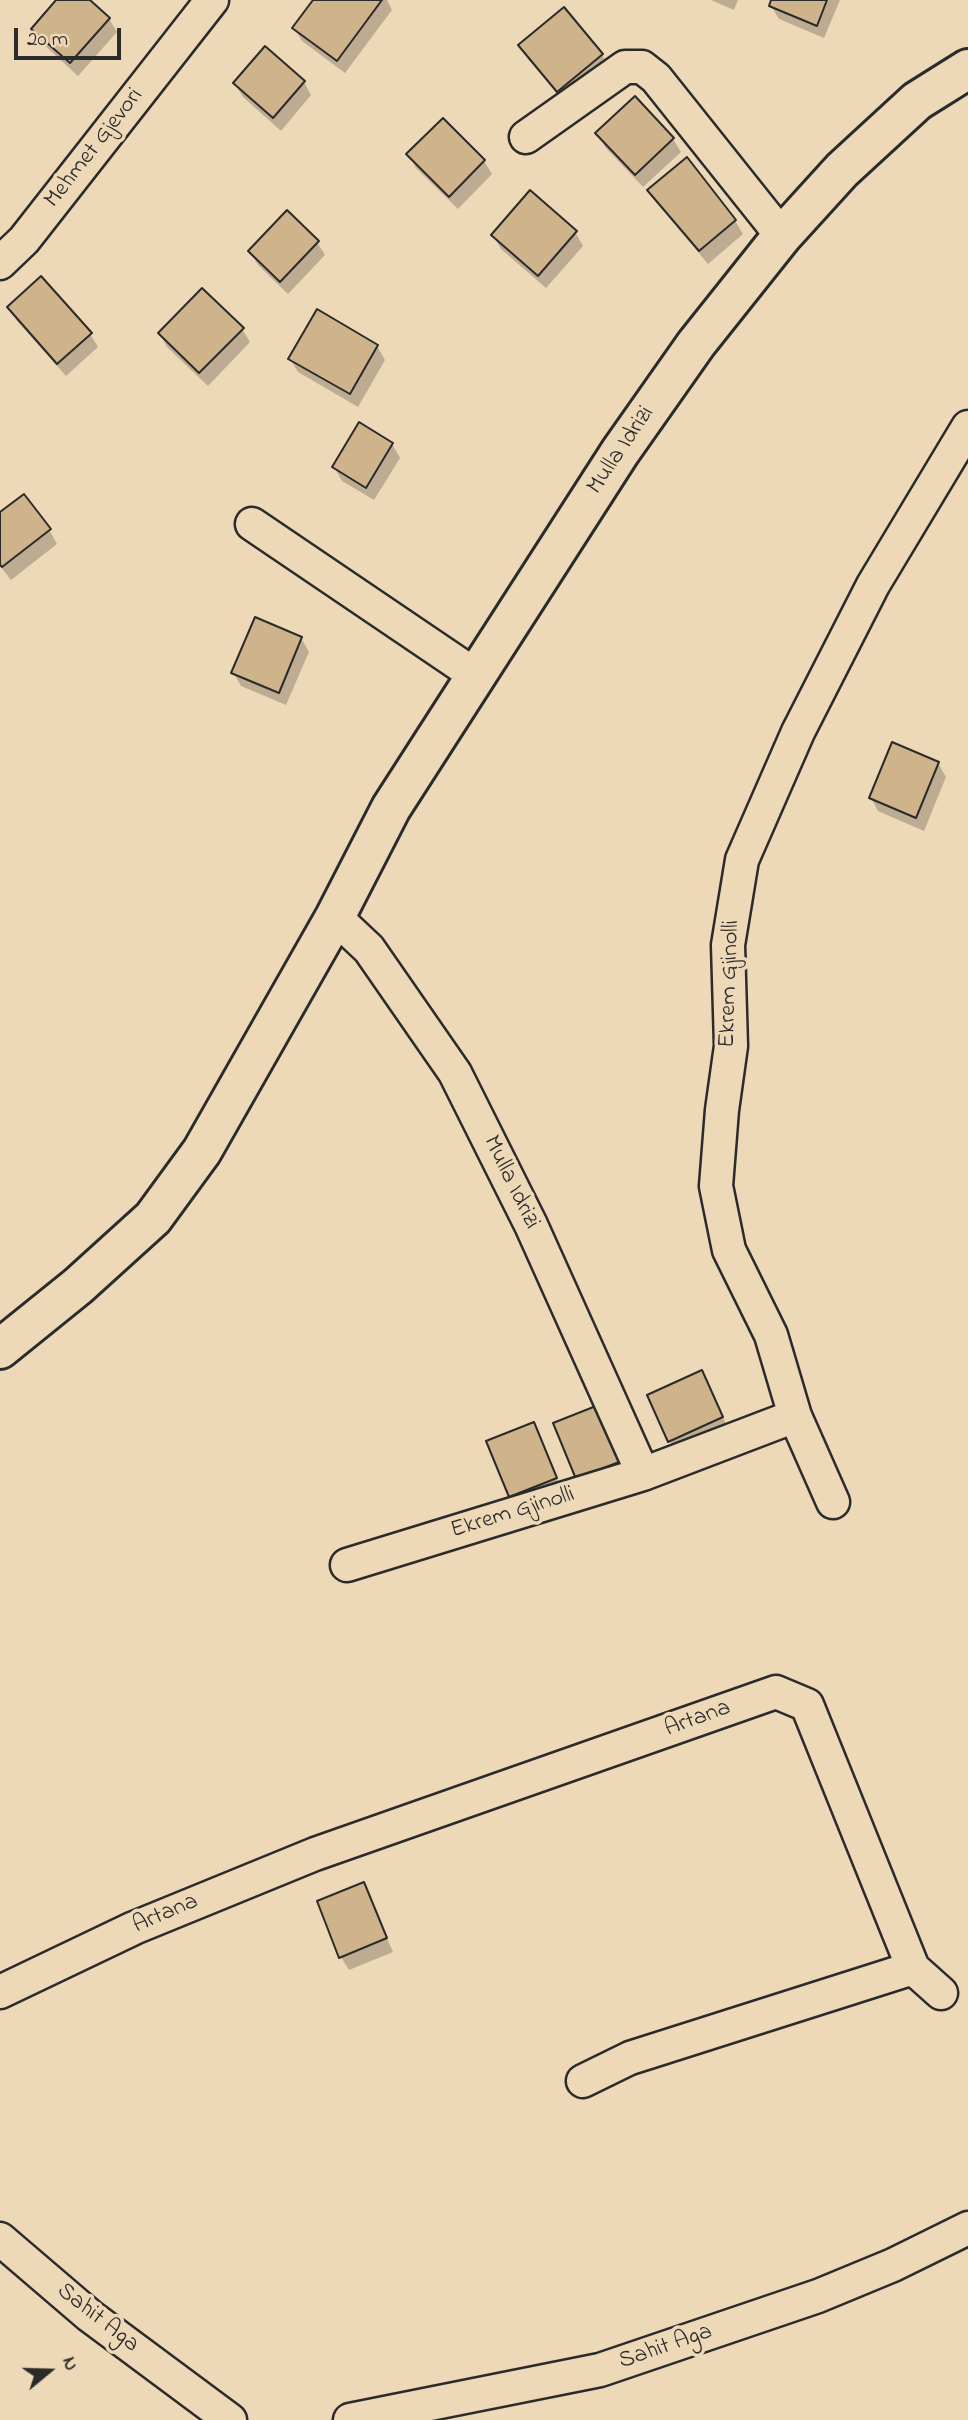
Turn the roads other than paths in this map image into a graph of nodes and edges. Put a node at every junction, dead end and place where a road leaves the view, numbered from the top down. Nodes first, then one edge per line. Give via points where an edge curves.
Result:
1 (212, 0) edge
2 (968, 69) edge
3 (526, 137) dead end
4 (782, 236) junction
5 (0, 263) edge
6 (968, 427) edge
7 (252, 524) dead end
8 (475, 675) junction
9 (335, 917) junction
10 (0, 1349) edge
11 (795, 1416) junction
12 (643, 1474) junction
13 (833, 1502) dead end
14 (347, 1565) dead end
15 (913, 1968) junction
16 (0, 1992) edge
17 (941, 1993) dead end
18 (583, 2081) dead end
19 (968, 2228) edge
20 (0, 2239) edge
21 (230, 2420) edge
22 (350, 2420) edge

1 - 5 street, Mehmet Gjevori via 24,240
2 - 4 street, Mulla Idrizi via 917,101 842,170
3 - 4 street via 625,67 642,66
4 - 8 street, Mulla Idrizi via 635,430
6 - 11 street, Ekrem Gjinolli via 873,585 798,732 742,860 728,946 730,1046 716,1186 729,1251 771,1335
7 - 8 street
8 - 9 street, Mulla Idrizi via 391,808
9 - 10 street, Mulla Idrizi via 202,1151 153,1218
9 - 12 street, Mulla Idrizi via 369,948 455,1073 531,1225
11 - 12 street, Ekrem Gjinolli
11 - 13 street, Ekrem Gjinolli
12 - 14 street, Ekrem Gjinolli
15 - 16 street, Artana via 807,1704 776,1692 315,1854 134,1928
15 - 17 street
15 - 18 street via 630,2058
19 - 22 street, Sahit Aga via 818,2296 600,2370
20 - 21 street, Sahit Aga via 90,2316

